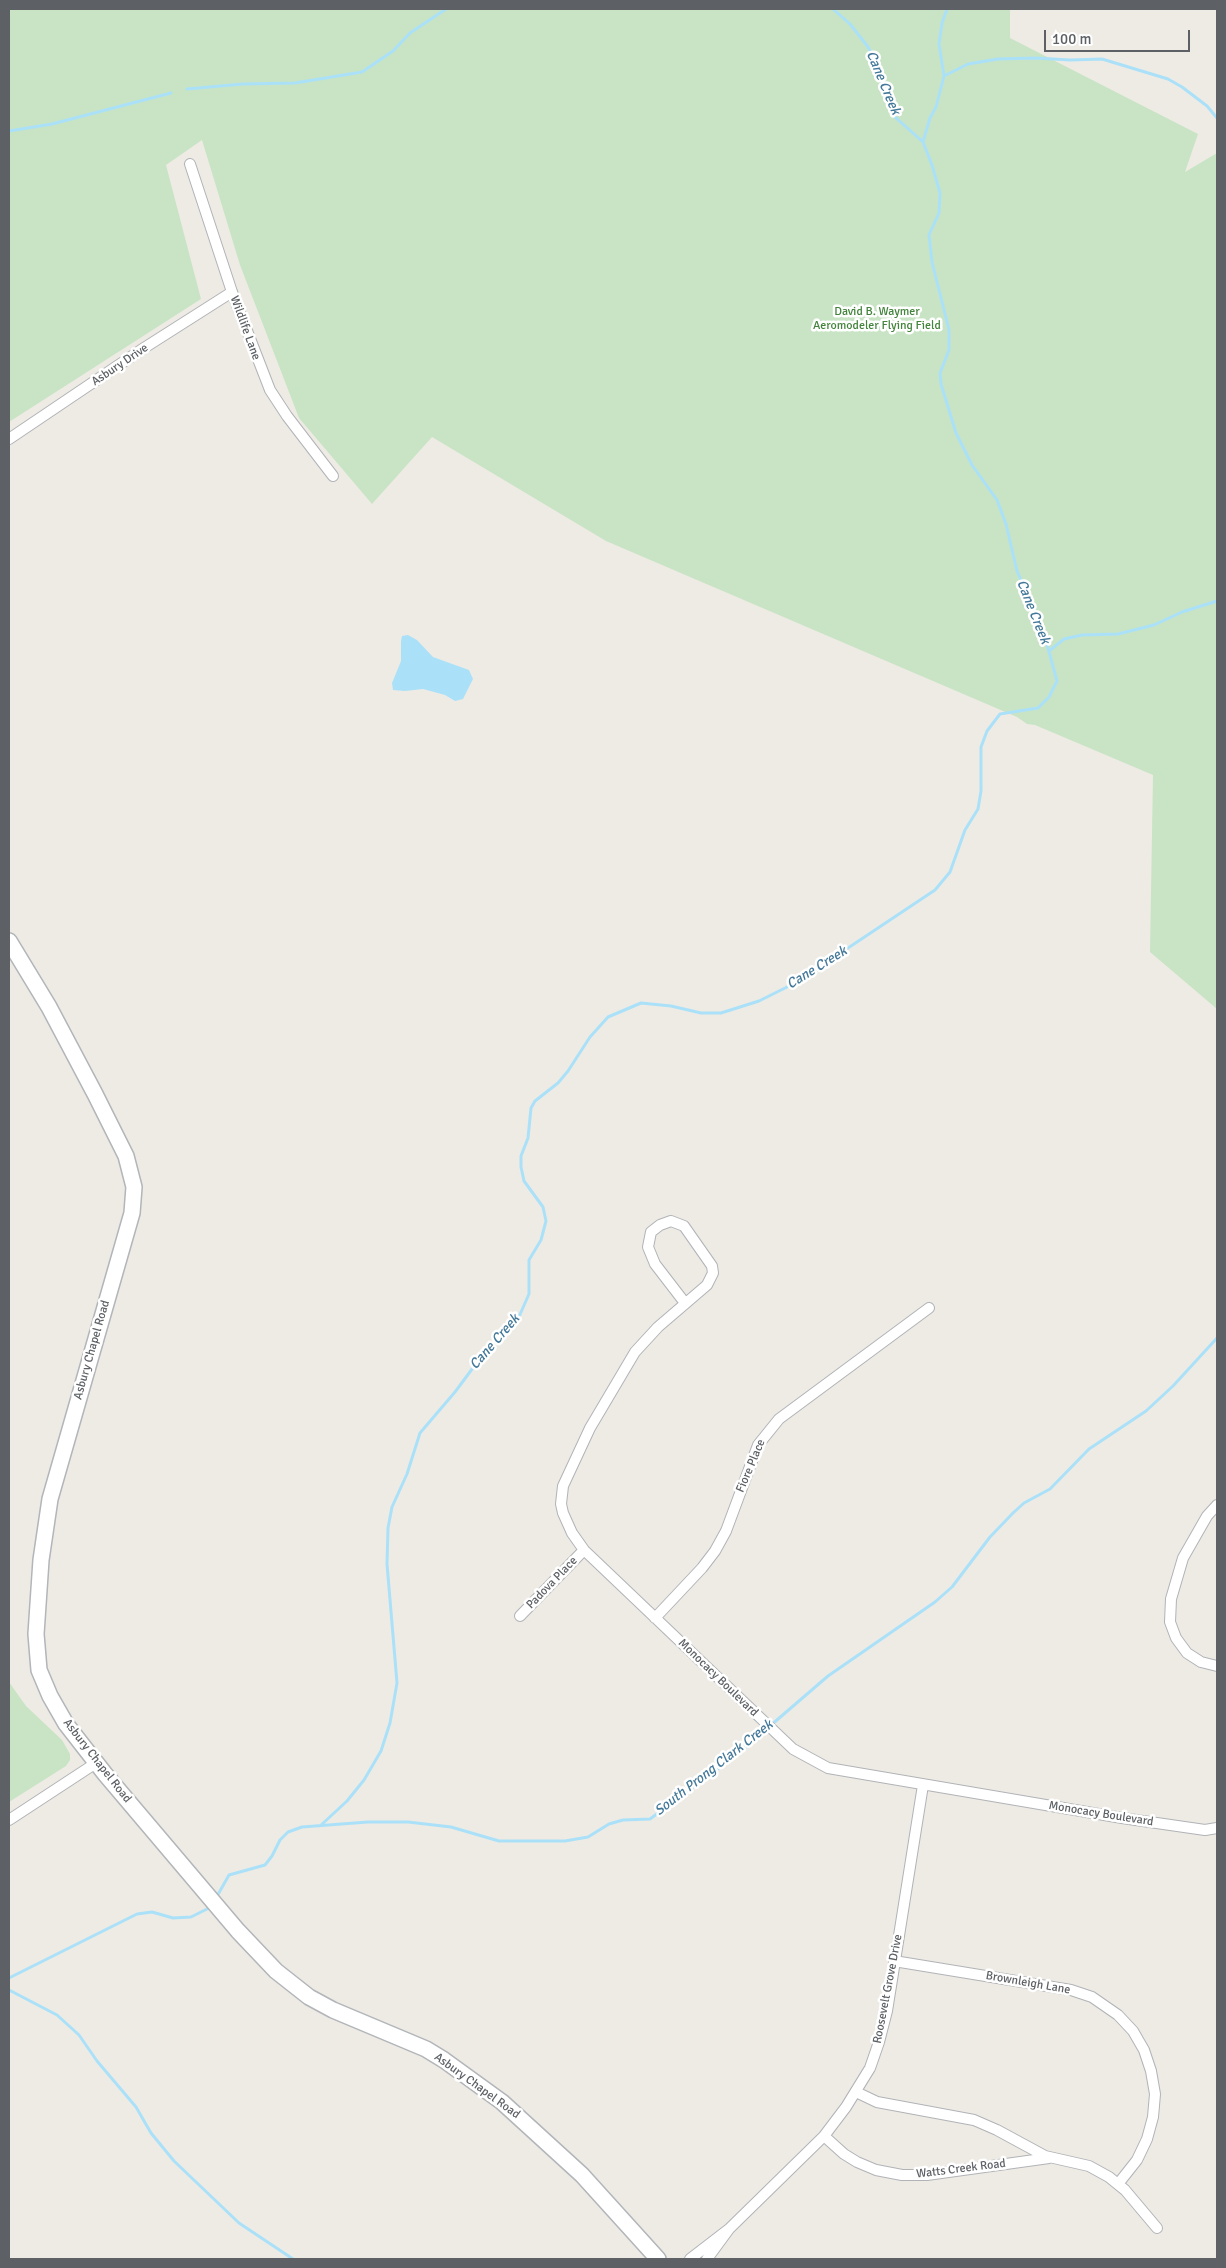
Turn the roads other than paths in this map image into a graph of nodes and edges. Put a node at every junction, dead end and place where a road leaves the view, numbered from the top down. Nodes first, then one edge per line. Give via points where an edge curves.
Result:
1 (190, 164) dead end
2 (232, 292) junction
3 (9, 439) edge
4 (333, 476) dead end
5 (11, 950) edge
6 (685, 1303) junction
7 (929, 1308) dead end
8 (1217, 1505) edge
9 (584, 1550) junction
10 (520, 1616) dead end
11 (655, 1618) junction
12 (1217, 1666) edge
13 (96, 1763) junction
14 (923, 1785) junction
15 (9, 1820) edge
16 (1217, 1828) edge
17 (894, 1961) junction
18 (856, 2092) junction
19 (824, 2136) junction
20 (1050, 2158) junction
21 (1118, 2184) junction
22 (1157, 2228) dead end
23 (730, 2230) junction
24 (658, 2259) edge
25 (690, 2259) edge
26 (707, 2259) edge

1 - 2 street, Wildlife Lane
2 - 3 street, Asbury Drive
2 - 4 street, Wildlife Lane via 270,390
5 - 13 main road, Asbury Chapel Road via 49,1007 95,1094 126,1156 134,1188 132,1213 50,1499 37,1612 36,1651 44,1683 66,1724
6 - 6 street, Monocacy Boulevard via 707,1285 712,1266 684,1226 671,1221 651,1232 648,1248
6 - 9 street, Monocacy Boulevard via 646,1337 635,1352 590,1428 562,1486 563,1513
7 - 11 street, Fiore Place via 799,1402 774,1424 758,1445 726,1531 715,1550
8 - 12 street via 1183,1558 1171,1599 1170,1622 1176,1638 1188,1653 1201,1662
9 - 10 street, Padova Place
9 - 11 street, Monocacy Boulevard
11 - 14 street, Monocacy Boulevard via 804,1756 828,1768
13 - 15 street
13 - 24 main road, Asbury Chapel Road via 229,1921 276,1971 309,1997 444,2060 502,2102 582,2176
14 - 16 street, Monocacy Boulevard via 1187,1828
14 - 17 street, Roosevelt Grove Drive
17 - 18 street, Roosevelt Grove Drive via 879,2042 870,2068
17 - 21 street, Brownleigh Lane via 1071,1990 1092,1997 1118,2015 1144,2050 1151,2071 1154,2100 1147,2139
18 - 19 street, Roosevelt Grove Drive
18 - 20 street, Watts Creek Road via 877,2102 974,2120
19 - 20 street, Watts Creek Road via 857,2162 902,2175 927,2175
19 - 23 street, Roosevelt Grove Drive
20 - 21 street, Watts Creek Road via 1089,2166
21 - 22 street, Watts Creek Road
23 - 25 street, Roosevelt Grove Drive
23 - 26 street, Roosevelt Grove Drive

